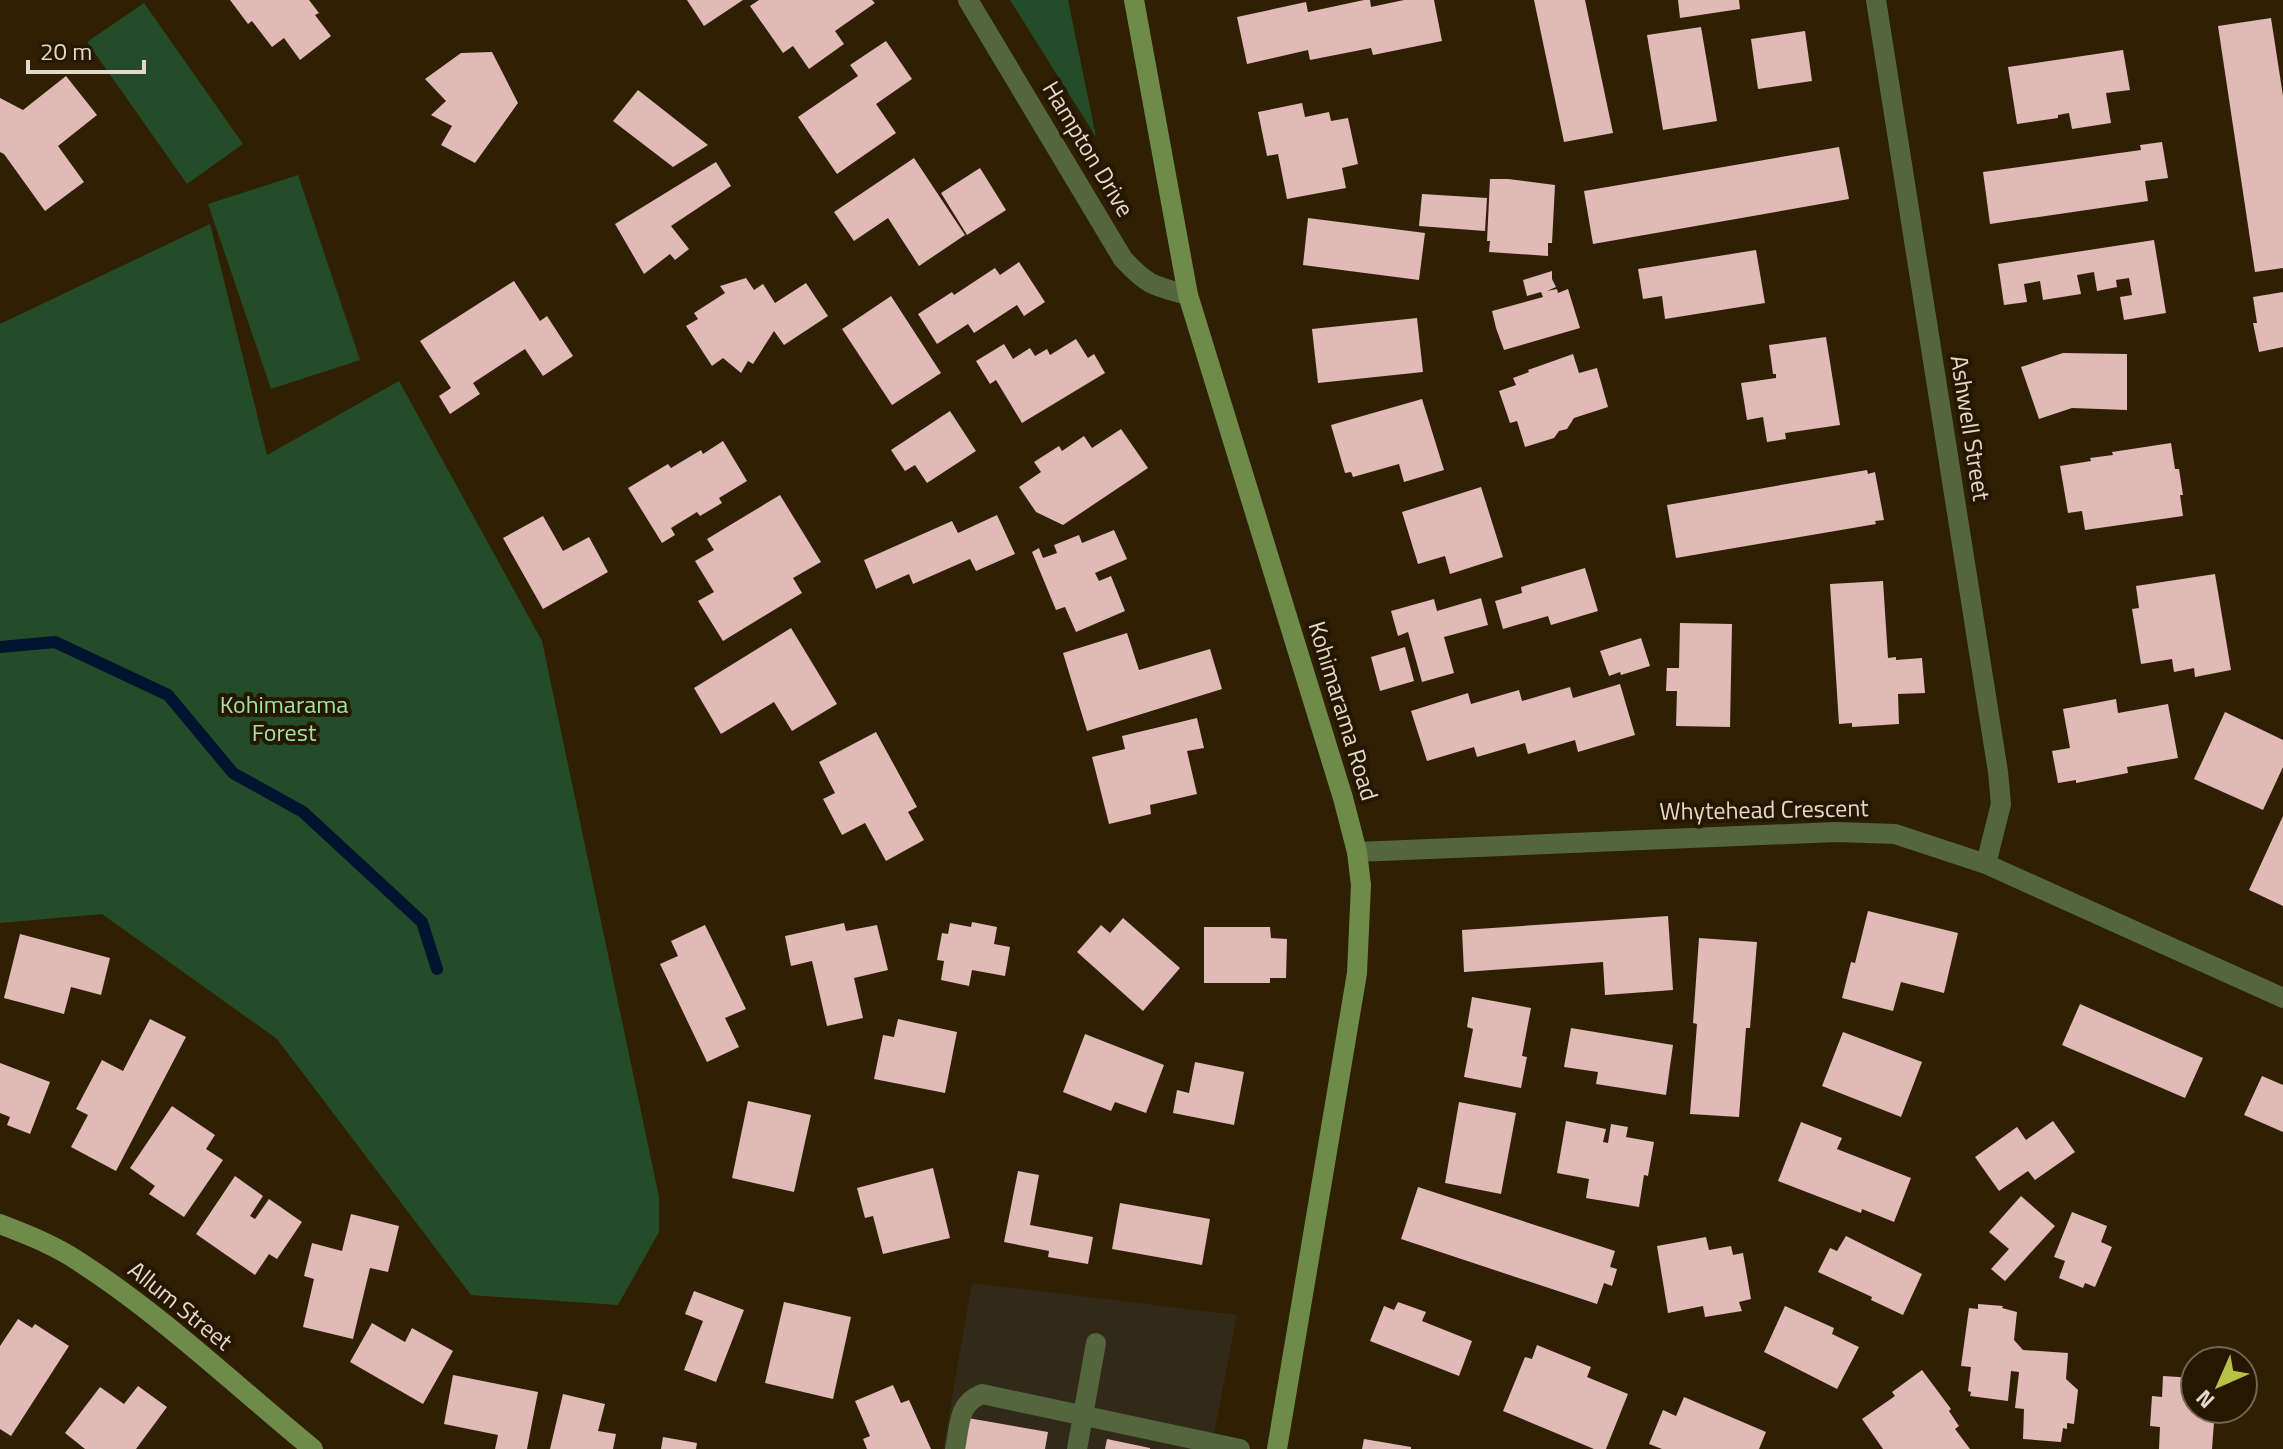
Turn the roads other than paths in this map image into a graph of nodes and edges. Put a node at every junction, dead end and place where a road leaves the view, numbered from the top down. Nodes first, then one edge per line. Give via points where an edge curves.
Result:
1 (968, 0) edge
2 (1134, 0) edge
3 (1876, 0) edge
4 (1188, 295) junction
5 (1357, 852) junction
6 (1986, 864) junction
7 (2283, 998) edge
8 (0, 1224) edge
9 (1096, 1343) dead end
10 (1082, 1414) junction
11 (313, 1449) edge
12 (955, 1449) edge
13 (1077, 1449) edge
14 (1240, 1449) edge
15 (1277, 1449) edge

1 - 4 street, Hampton Drive via 1123,259 1154,286
2 - 4 main road, Kohimarama Road
3 - 6 street, Ashwell Street via 1998,772 2001,804
4 - 5 main road, Kohimarama Road
5 - 6 street, Whytehead Crescent via 1836,832 1895,834
5 - 15 main road, Kohimarama Road via 1357,973
6 - 7 street, Whytehead Crescent
8 - 11 main road, Allum Street via 76,1259
9 - 10 street
10 - 12 street via 982,1394 965,1405
10 - 13 street
10 - 14 street

